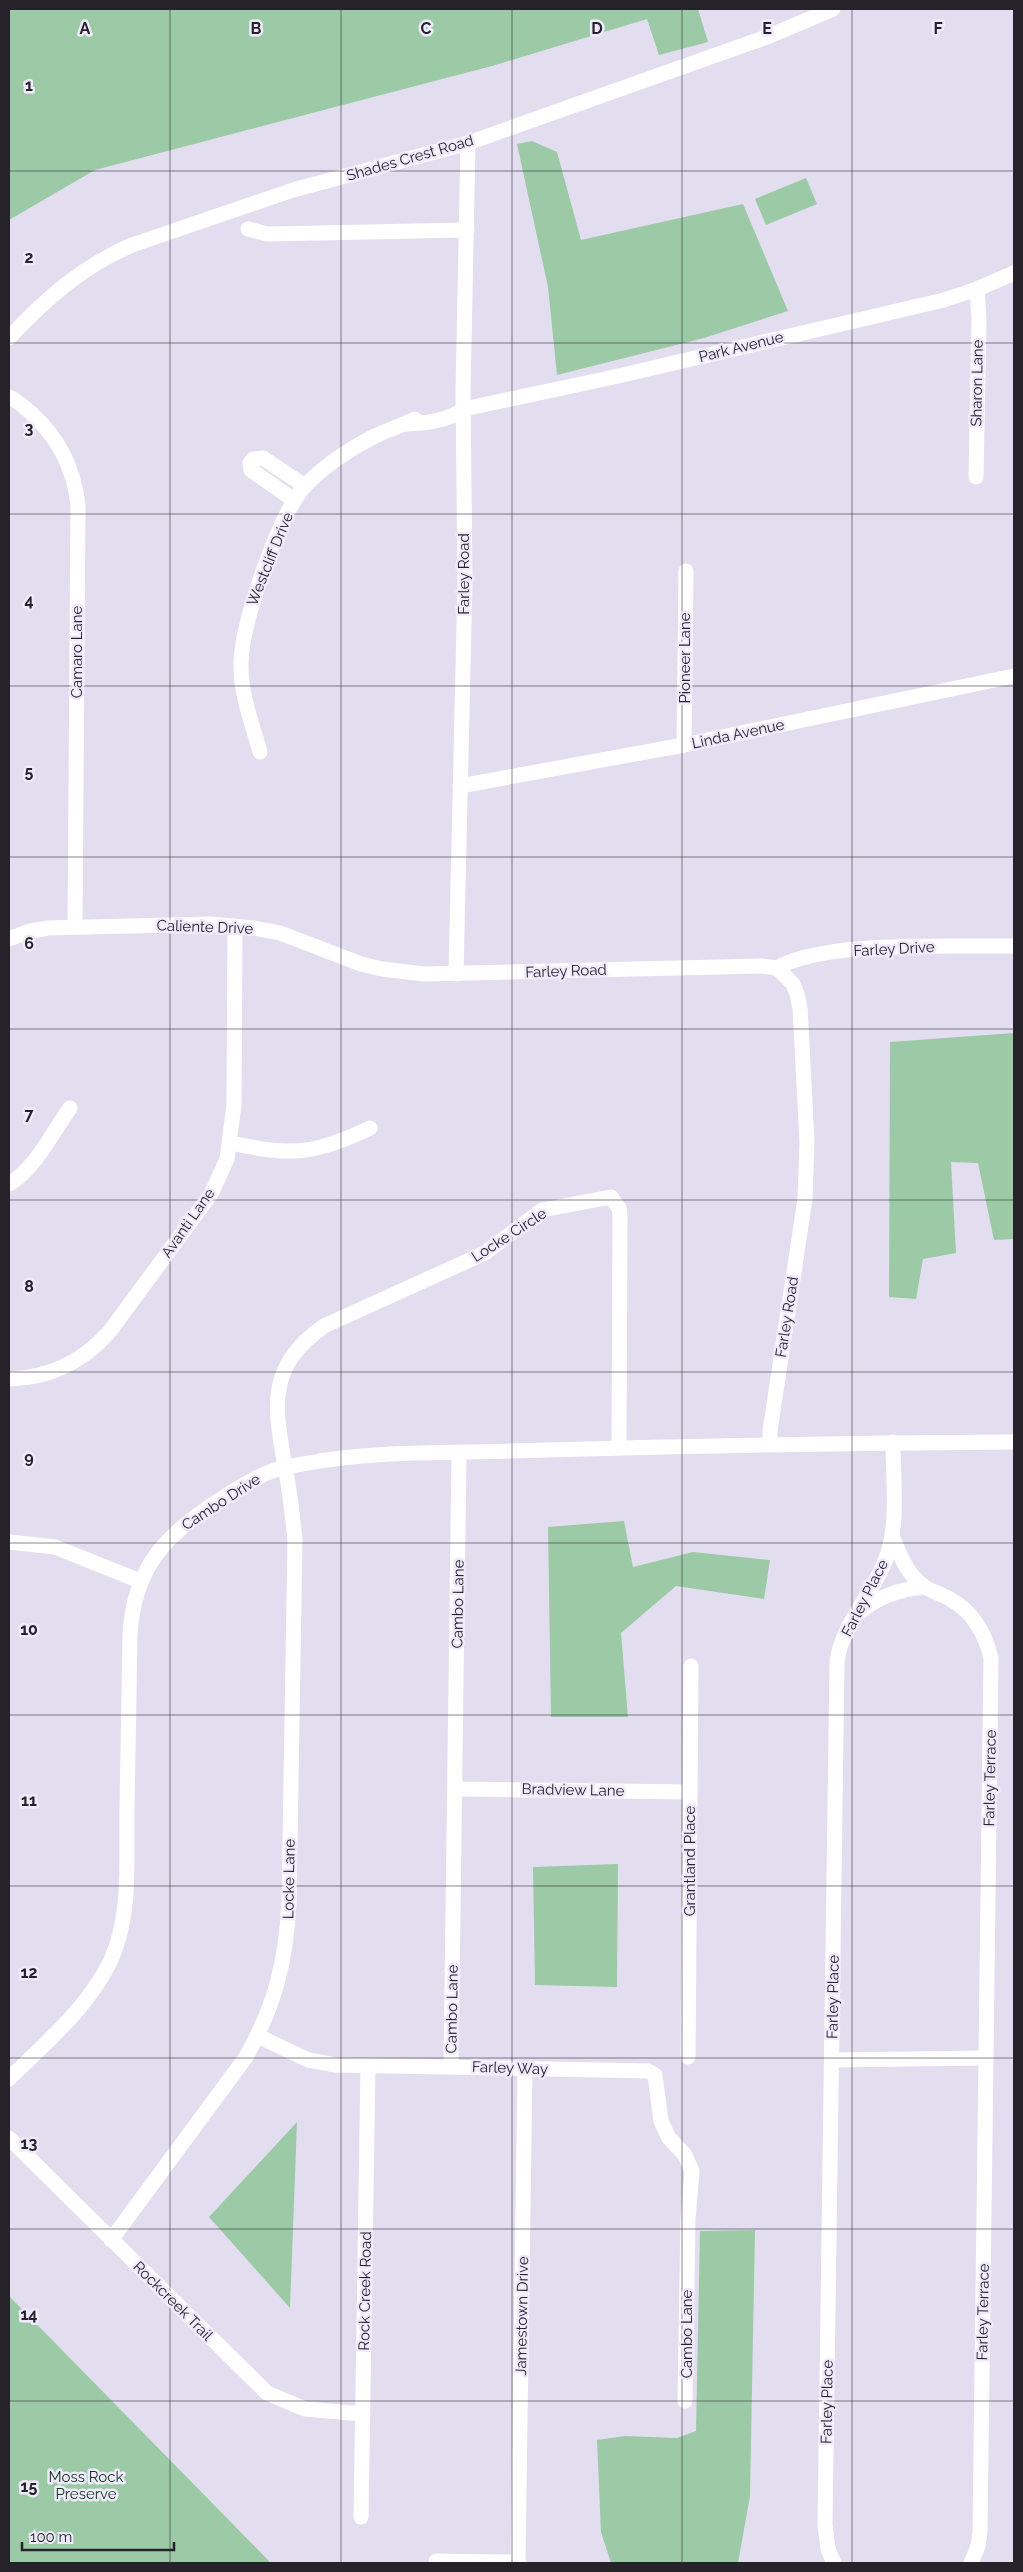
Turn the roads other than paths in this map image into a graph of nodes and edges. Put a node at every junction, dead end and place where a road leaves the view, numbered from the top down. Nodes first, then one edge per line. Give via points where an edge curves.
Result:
1 (833, 9) edge
2 (468, 142) junction
3 (248, 229) dead end
4 (467, 230) junction
5 (1014, 273) edge
6 (977, 289) junction
7 (9, 338) edge
8 (11, 395) edge
9 (464, 409) junction
10 (976, 477) dead end
11 (305, 486) junction
12 (294, 500) junction
13 (686, 570) dead end
14 (1014, 676) edge
15 (684, 745) junction
16 (260, 752) dead end
17 (460, 786) junction
18 (75, 926) junction
19 (236, 926) junction
20 (9, 939) edge
21 (1014, 946) edge
22 (777, 968) junction
23 (456, 974) junction
24 (70, 1108) dead end
25 (370, 1128) dead end
26 (231, 1143) junction
27 (9, 1184) edge
28 (9, 1379) edge
29 (893, 1442) junction
30 (1014, 1442) edge
31 (770, 1443) junction
32 (619, 1448) junction
33 (459, 1453) junction
34 (285, 1467) junction
35 (893, 1538) junction
36 (9, 1542) edge
37 (140, 1581) junction
38 (925, 1587) junction
39 (856, 1615) junction
40 (691, 1666) dead end
41 (456, 1789) junction
42 (690, 1792) junction
43 (258, 2036) junction
44 (688, 2056) dead end
45 (986, 2058) junction
46 (832, 2060) junction
47 (368, 2066) junction
48 (451, 2066) junction
49 (525, 2069) junction
50 (648, 2071) joint
51 (9, 2078) edge
52 (9, 2138) edge
53 (111, 2240) junction
54 (685, 2401) dead end
55 (363, 2414) junction
56 (361, 2517) dead end
57 (436, 2561) dead end
58 (518, 2562) edge
59 (834, 2563) edge
60 (971, 2563) edge

1 - 2 street, Shades Crest Road via 767,37
2 - 4 street, Farley Road
2 - 7 street, Shades Crest Road via 293,190 126,248 77,275 44,302
3 - 4 street via 267,234
4 - 9 street, Farley Road
5 - 6 street, Park Avenue
6 - 9 street, Park Avenue via 926,304 614,377
6 - 10 street, Sharon Lane
8 - 18 street, Camaro Lane via 42,424 64,455 76,486
9 - 11 street, Westcliff Drive via 448,417 406,424 380,434
9 - 17 street, Farley Road via 465,582
11 - 12 street, Westcliff Drive
11 - 12 street via 263,458 253,459 251,470 257,476
12 - 16 street, Westcliff Drive via 250,610 242,647 242,682
13 - 15 street, Pioneer Lane
14 - 15 street, Linda Avenue
15 - 17 street, Linda Avenue
17 - 23 street, Farley Road
18 - 19 street, Caliente Drive
18 - 20 street, Caliente Drive via 30,931
19 - 23 street, Caliente Drive via 280,933 382,969
19 - 26 street, Avanti Lane
21 - 22 street, Farley Drive via 861,950 798,958
22 - 23 street, Farley Road
22 - 31 street, Farley Road via 793,984 800,1008 807,1141 805,1199
24 - 27 street via 32,1163
25 - 26 street via 333,1145 304,1152 279,1152
26 - 28 street, Avanti Lane via 211,1194 102,1339 79,1360 56,1371
29 - 30 street
29 - 31 street
29 - 35 street, Farley Place
31 - 32 street
32 - 33 street
32 - 34 street, Locke Circle via 620,1216 616,1202 611,1197 604,1197 542,1210 484,1253 339,1318 311,1335 289,1363 277,1394 278,1428
33 - 34 street, Cambo Drive via 352,1456
33 - 41 street, Cambo Lane
34 - 37 street, Cambo Drive via 252,1480 180,1528 163,1544
34 - 43 street, Locke Lane via 295,1539 288,1922 277,1990
35 - 38 street, Farley Terrace via 905,1565
35 - 39 street, Farley Place via 883,1567
36 - 37 street via 56,1547
37 - 51 street, Cambo Drive via 134,1599 130,1634 126,1863 124,1913 119,1934 104,1972 80,2008
38 - 39 street via 876,1599
38 - 45 street, Farley Terrace via 950,1599 972,1617 982,1628 991,1658
39 - 46 street, Farley Place via 838,1651 837,1662
40 - 42 street, Grantland Place
41 - 42 street, Bradview Lane
41 - 48 street, Cambo Lane
42 - 44 street, Grantland Place
43 - 47 street, Farley Way via 308,2060
43 - 53 street, Locke Lane
45 - 46 street
45 - 60 street, Farley Terrace via 980,2532
46 - 59 street, Farley Place via 825,2525 828,2549
47 - 48 street, Farley Way
47 - 55 street, Rock Creek Road
48 - 49 street, Farley Way
49 - 50 street, Farley Way
49 - 58 street, Jamestown Drive
50 - 54 street, Cambo Lane via 655,2075 661,2121 692,2171 688,2219
52 - 53 street, Rockcreek Trail
53 - 55 street, Rockcreek Trail via 267,2393 311,2410
55 - 56 street, Rock Creek Road
57 - 58 street

